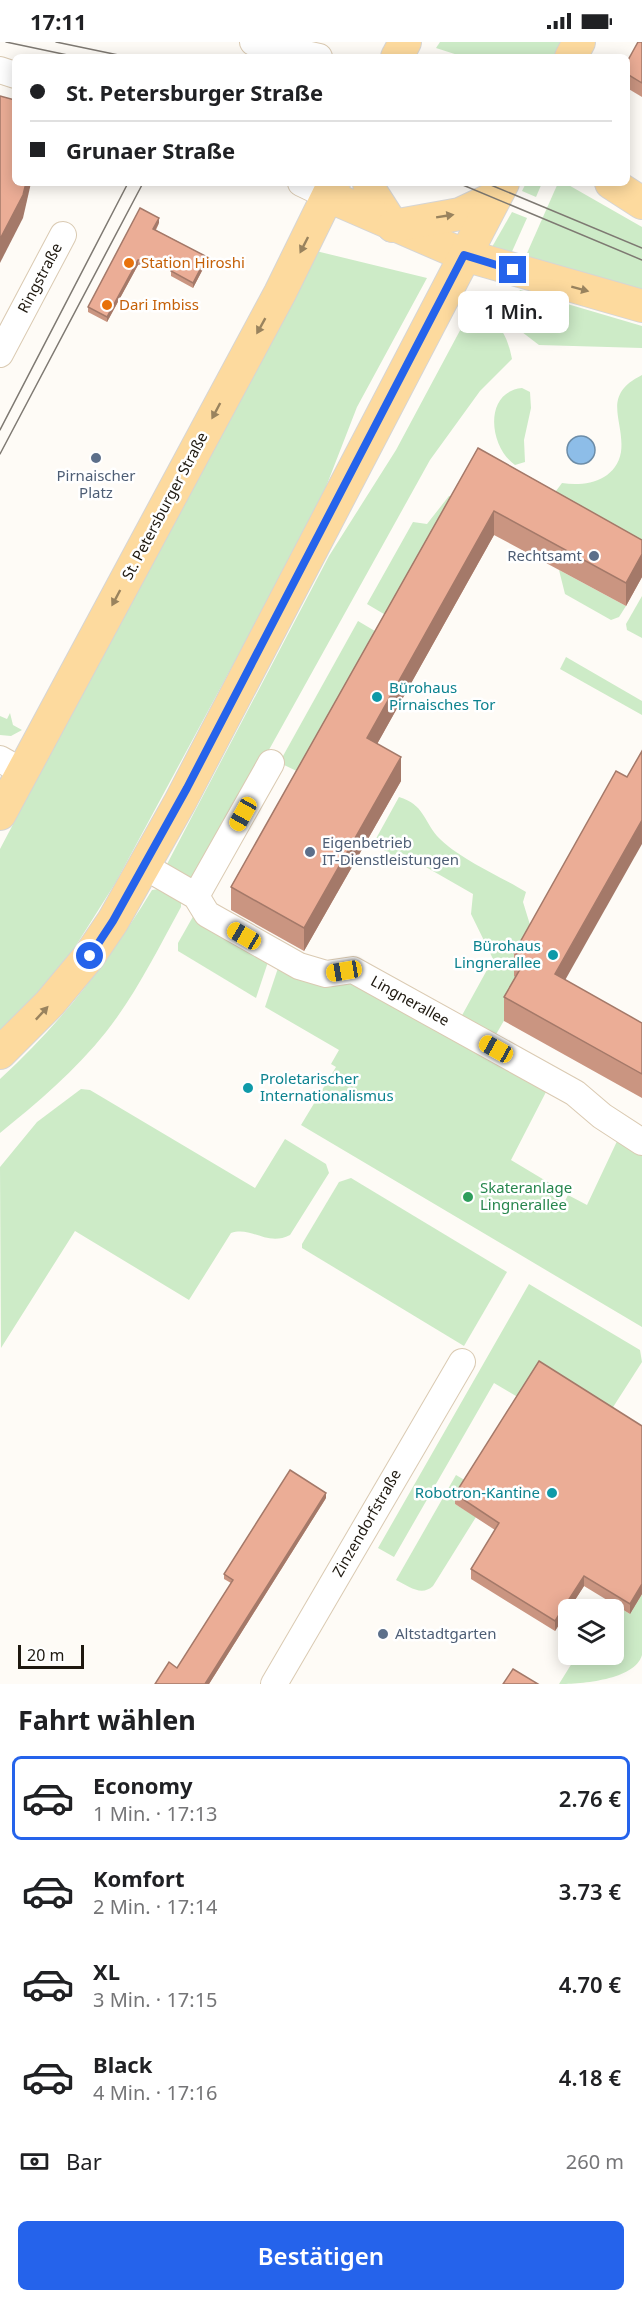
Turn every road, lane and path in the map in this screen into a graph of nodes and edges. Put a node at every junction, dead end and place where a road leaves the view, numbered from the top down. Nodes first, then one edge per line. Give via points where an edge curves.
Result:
1 (253, 42) edge
2 (306, 54) edge
3 (369, 186) edge
4 (616, 186) edge
5 (321, 187) edge
6 (496, 188) edge
7 (642, 203) edge
8 (393, 226) junction
9 (63, 235) dead end
10 (464, 255) junction
11 (642, 306) edge
12 (0, 354) edge
13 (271, 763) dead end
14 (11, 765) edge
15 (0, 814) edge
16 (144, 866) junction
17 (196, 896) junction
18 (0, 1053) edge
19 (642, 1142) edge
20 (462, 1362) dead end
21 (274, 1684) edge

1 - 2 street
3 - 8 main road
4 - 7 main road
5 - 8 main road
5 -> 14 main road, St. Petersburger Straße via 280,293
8 -> 6 main road via 460,214
6 - 10 main road
8 - 10 main road
9 - 12 street, Ringstraße
10 -> 11 main road
10 - 16 main road
13 - 17 street
14 - 15 main road, St. Petersburger Straße
16 - 17 street, Lingnerallee
18 -> 16 main road via 22,1034 90,956
17 - 19 street, Lingnerallee via 207,914 276,954 326,974 353,969 575,1093
20 - 21 street, Zinzendorfstraße

